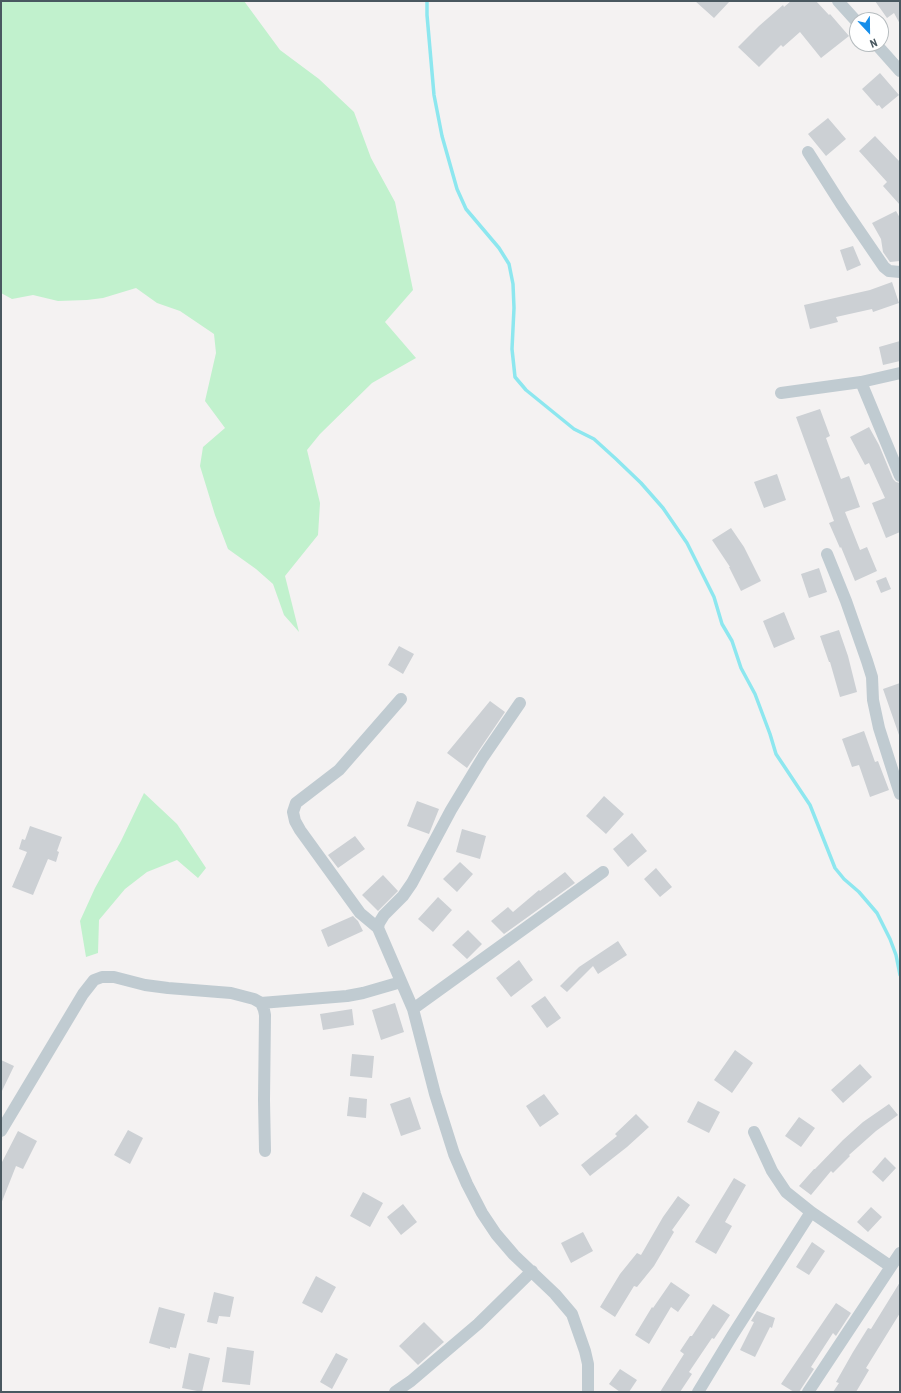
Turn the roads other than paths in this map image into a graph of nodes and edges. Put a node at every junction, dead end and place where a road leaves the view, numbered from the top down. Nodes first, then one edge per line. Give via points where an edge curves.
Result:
1 (838, 1) edge
2 (849, 13) edge
3 (883, 52) edge
4 (900, 72) edge
5 (808, 152) dead end
6 (900, 272) edge
7 (900, 373) edge
8 (861, 382) junction
9 (781, 393) dead end
10 (900, 476) edge
11 (827, 554) dead end
12 (402, 699) dead end
13 (520, 703) dead end
14 (900, 794) edge
15 (603, 872) dead end
16 (378, 928) junction
17 (401, 982) junction
18 (261, 1003) junction
19 (413, 1009) junction
20 (1, 1131) edge
21 (754, 1132) dead end
22 (265, 1152) dead end
23 (811, 1212) junction
24 (900, 1254) edge
25 (890, 1266) junction
26 (532, 1271) junction
27 (395, 1392) edge
28 (588, 1392) edge
29 (698, 1392) edge
30 (808, 1392) edge

1 - 2 street
3 - 4 street
5 - 6 street via 884,267 889,271
7 - 8 street
8 - 9 street
8 - 10 street
11 - 14 street via 849,607 872,677 873,700 879,728
12 - 16 street via 338,770 296,803 293,812 300,830 360,913
13 - 16 street via 451,810 412,883 384,915
15 - 19 street
16 - 17 street
17 - 18 street via 347,996
17 - 19 street
18 - 20 street via 231,993 146,985 114,977 94,980 83,994
18 - 22 street via 265,1015
19 - 26 street via 435,1094 454,1154 467,1184 496,1234
21 - 23 street via 780,1185
23 - 25 street
23 - 29 street
24 - 25 street
25 - 30 street
26 - 27 street via 478,1324
26 - 28 street via 572,1314 588,1364

